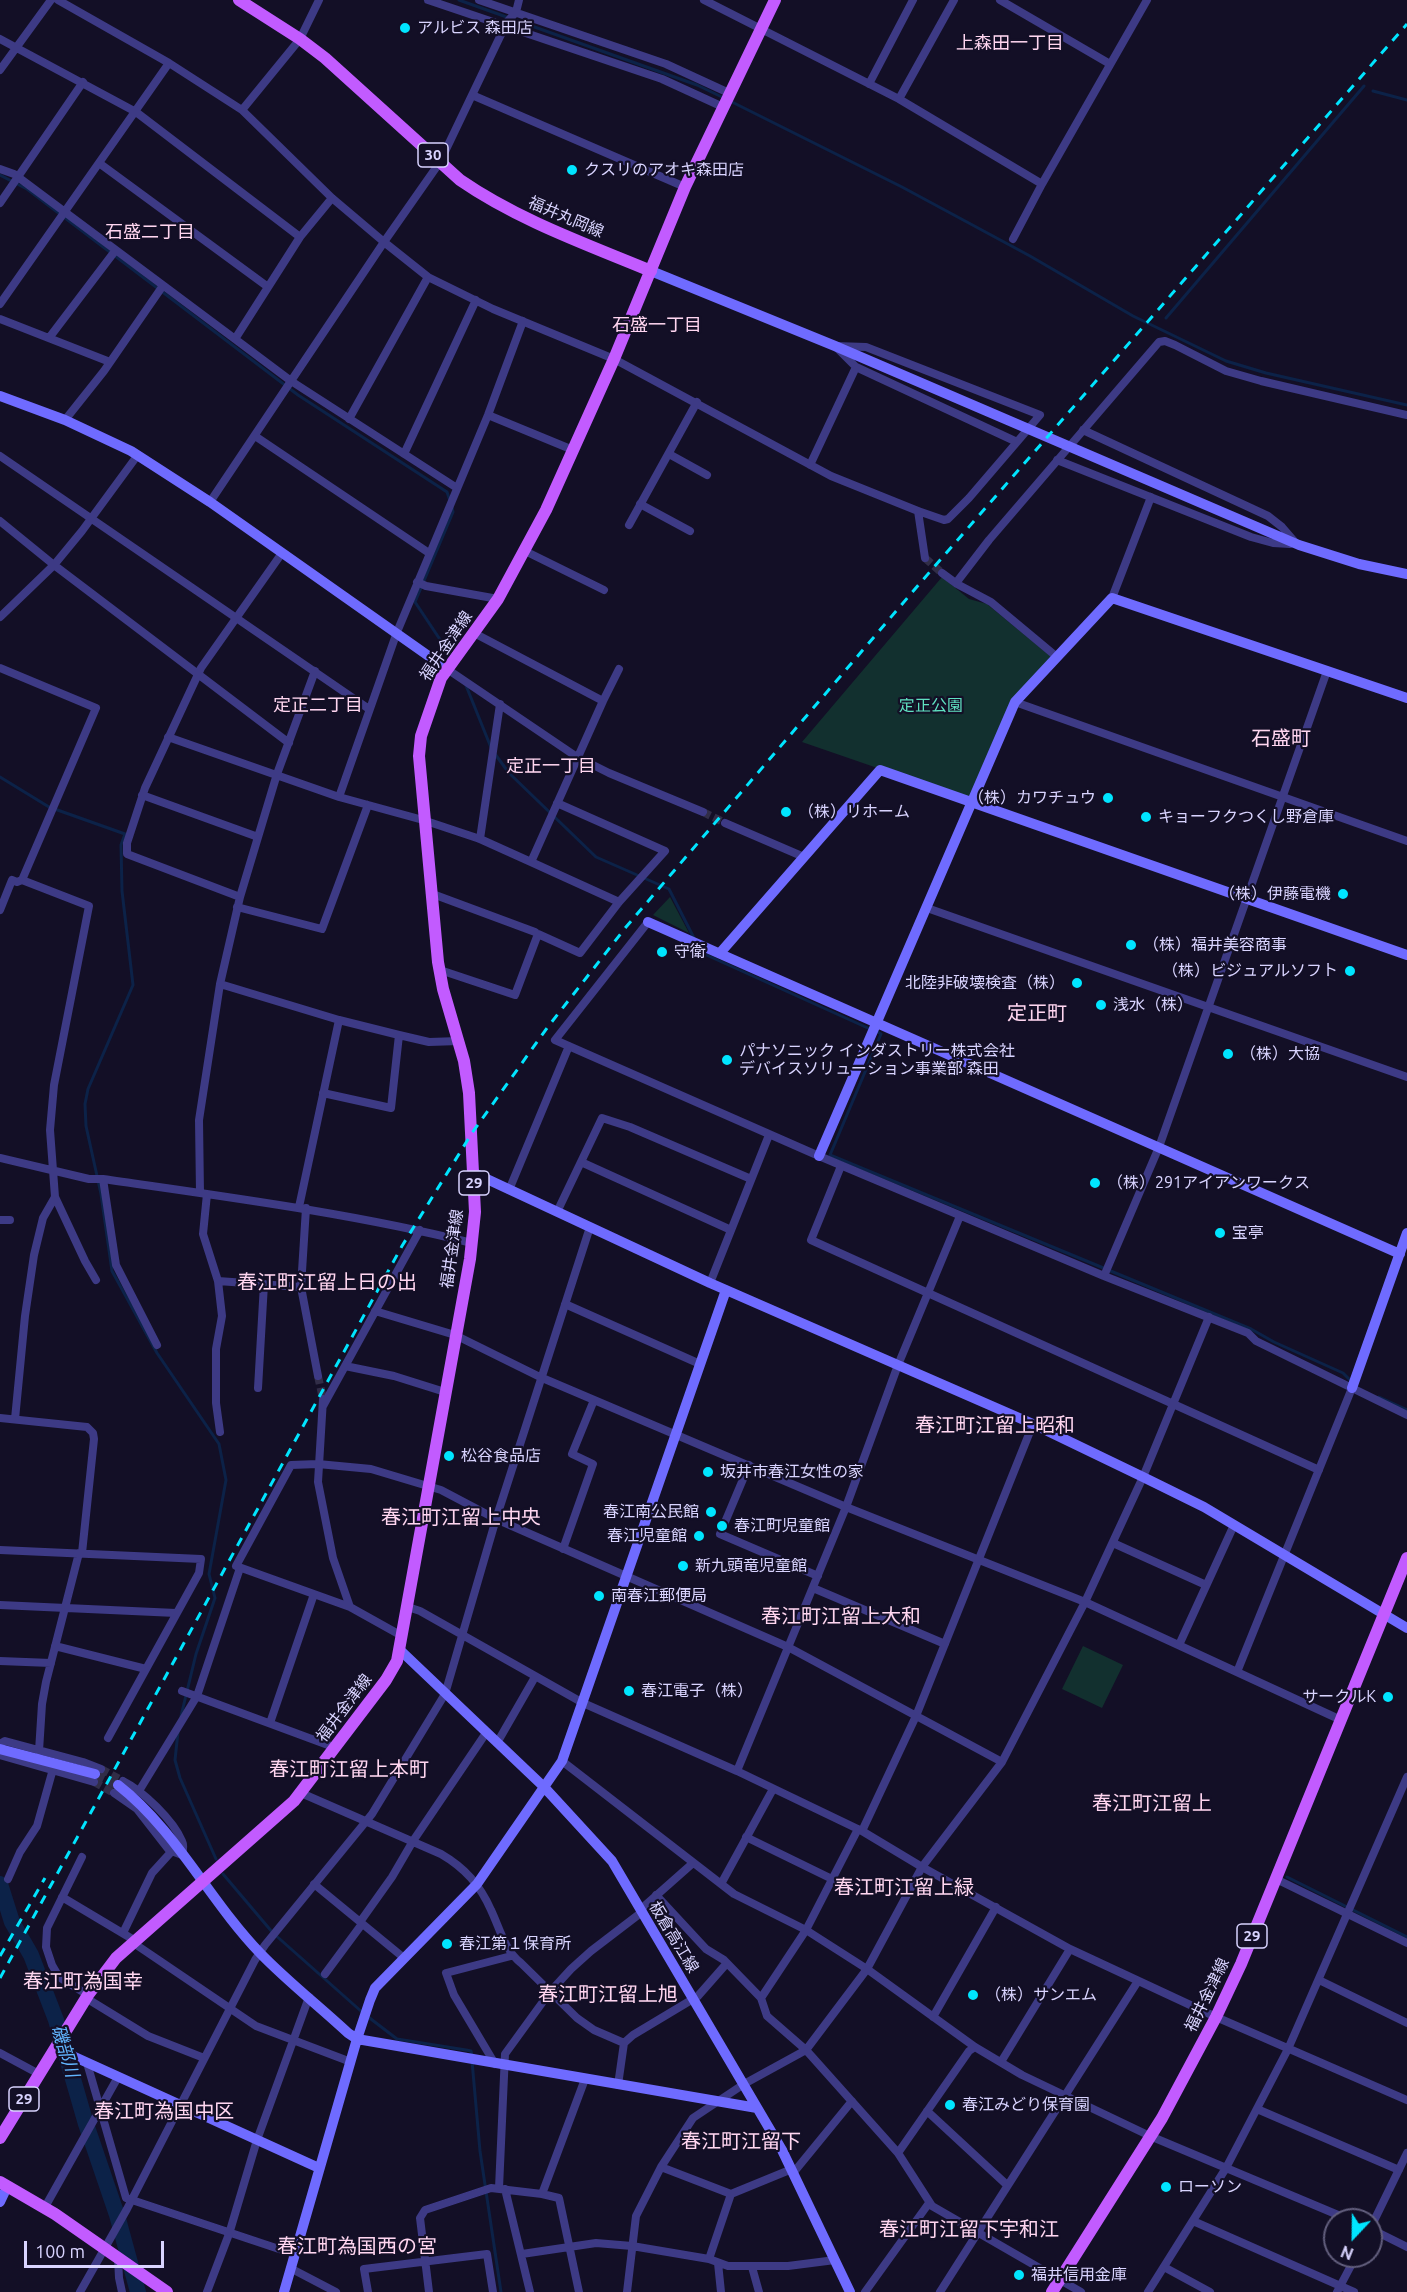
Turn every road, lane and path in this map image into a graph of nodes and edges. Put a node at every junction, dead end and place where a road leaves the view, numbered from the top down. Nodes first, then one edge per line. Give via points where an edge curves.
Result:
1 (51, 0) edge
2 (58, 0) edge
3 (239, 0) edge
4 (319, 0) edge
5 (428, 0) edge
6 (479, 0) edge
7 (519, 0) edge
8 (704, 0) edge
9 (775, 0) edge
10 (913, 0) edge
11 (954, 0) edge
12 (1000, 0) edge
13 (1147, 0) edge
14 (514, 13) junction
15 (506, 24) junction
16 (761, 30) junction
17 (0, 39) edge
18 (300, 39) junction
19 (16, 47) junction
20 (170, 63) junction
21 (1110, 64) junction
22 (0, 70) edge
23 (83, 82) junction
24 (869, 84) junction
25 (729, 93) junction
26 (472, 95) junction
27 (898, 99) junction
28 (723, 107) junction
29 (242, 110) junction
30 (136, 112) junction
31 (440, 162) junction
32 (99, 163) junction
33 (0, 170) edge
34 (18, 178) junction
35 (1042, 184) junction
36 (685, 187) junction
37 (332, 198) junction
38 (0, 202) edge
39 (64, 213) junction
40 (300, 237) junction
41 (1013, 239) dead end
42 (384, 242) junction
43 (115, 251) junction
44 (651, 271) junction
45 (428, 277) junction
46 (162, 287) junction
47 (268, 287) junction
48 (476, 300) junction
49 (0, 304) edge
50 (0, 319) edge
51 (523, 321) junction
52 (49, 338) junction
53 (235, 339) junction
54 (835, 346) junction
55 (614, 359) junction
56 (110, 362) junction
57 (856, 367) junction
58 (291, 381) junction
59 (1, 398) edge
60 (698, 402) junction
61 (488, 415) junction
62 (1407, 415) edge
63 (349, 419) junction
64 (65, 420) junction
65 (1083, 430) junction
66 (255, 436) junction
67 (1017, 442) junction
68 (573, 450) junction
69 (404, 454) junction
70 (669, 454) junction
71 (0, 456) edge
72 (137, 456) junction
73 (1057, 460) junction
74 (810, 465) junction
75 (707, 475) dead end
76 (457, 488) junction
77 (1151, 497) junction
78 (210, 502) junction
79 (640, 504) junction
80 (918, 511) junction
81 (92, 518) junction
82 (0, 521) edge
83 (628, 525) dead end
84 (690, 531) dead end
85 (1298, 544) junction
86 (525, 551) junction
87 (282, 553) junction
88 (429, 553) junction
89 (925, 558) tunnel mouth
90 (54, 565) junction
91 (942, 573) tunnel mouth
92 (1407, 574) edge
93 (417, 582) junction
94 (956, 583) junction
95 (604, 590) dead end
96 (1112, 597) junction
97 (498, 599) junction
98 (0, 617) edge
99 (236, 617) junction
100 (398, 632) junction
101 (474, 633) junction
102 (1057, 657) junction
103 (0, 668) edge
104 (447, 669) junction
105 (619, 669) dead end
106 (315, 671) junction
107 (1327, 671) junction
108 (197, 675) junction
109 (1407, 698) edge
110 (603, 701) junction
111 (1015, 702) junction
112 (500, 704) junction
113 (369, 709) junction
114 (168, 737) junction
115 (289, 742) junction
116 (577, 757) junction
117 (277, 774) junction
118 (142, 795) junction
119 (339, 797) junction
120 (1282, 797) junction
121 (973, 801) junction
122 (557, 804) junction
123 (368, 805) junction
124 (703, 812) tunnel mouth
125 (423, 820) junction
126 (725, 823) tunnel mouth
127 (258, 837) junction
128 (480, 839) junction
129 (1407, 841) edge
130 (804, 857) junction
131 (531, 862) junction
132 (22, 880) junction
133 (430, 893) junction
134 (240, 897) junction
135 (1247, 898) junction
136 (620, 902) junction
137 (237, 907) junction
138 (927, 908) junction
139 (0, 910) edge
140 (648, 922) joint
141 (535, 932) dead end
142 (720, 953) junction
143 (1407, 955) edge
144 (440, 970) junction
145 (220, 984) junction
146 (1209, 1006) junction
147 (339, 1020) junction
148 (877, 1023) junction
149 (399, 1035) junction
150 (459, 1041) junction
151 (568, 1046) junction
152 (1407, 1077) edge
153 (323, 1093) junction
154 (769, 1135) junction
155 (1159, 1148) junction
156 (819, 1156) junction
157 (0, 1158) edge
158 (581, 1162) junction
159 (840, 1166) junction
160 (54, 1171) junction
161 (474, 1173) junction
162 (103, 1179) junction
163 (751, 1179) junction
164 (509, 1190) junction
165 (204, 1194) junction
166 (55, 1197) junction
167 (303, 1208) junction
168 (557, 1212) junction
169 (960, 1216) junction
170 (0, 1220) edge
171 (10, 1220) dead end
172 (590, 1227) junction
173 (420, 1230) junction
174 (731, 1230) junction
175 (1407, 1233) edge
176 (472, 1243) junction
177 (1402, 1259) edge
178 (1104, 1276) junction
179 (96, 1280) dead end
180 (218, 1281) junction
181 (710, 1283) junction
182 (264, 1284) junction
183 (302, 1287) junction
184 (726, 1290) junction
185 (928, 1293) junction
186 (565, 1304) junction
187 (375, 1311) junction
188 (1209, 1317) junction
189 (455, 1335) junction
190 (157, 1345) dead end
191 (700, 1364) junction
192 (898, 1365) junction
193 (345, 1366) junction
194 (318, 1376) tunnel mouth
195 (540, 1377) junction
196 (258, 1388) dead end
197 (1352, 1388) junction
198 (445, 1392) junction
199 (323, 1399) tunnel mouth
200 (594, 1400) junction
201 (1173, 1404) junction
202 (322, 1408) junction
203 (1407, 1415) edge
204 (0, 1418) edge
205 (15, 1419) junction
206 (1033, 1424) junction
207 (220, 1432) dead end
208 (676, 1434) junction
209 (318, 1464) junction
210 (749, 1466) junction
211 (1319, 1470) junction
212 (1143, 1477) junction
213 (429, 1485) junction
214 (846, 1507) junction
215 (496, 1519) junction
216 (1234, 1525) junction
217 (1113, 1543) junction
218 (563, 1549) junction
219 (0, 1550) edge
220 (80, 1553) junction
221 (1284, 1555) junction
222 (1407, 1558) edge
223 (980, 1560) junction
224 (240, 1568) junction
225 (818, 1576) junction
226 (626, 1577) junction
227 (1206, 1585) junction
228 (813, 1588) junction
229 (314, 1594) junction
230 (1085, 1602) junction
231 (0, 1605) edge
232 (350, 1607) junction
233 (408, 1607) junction
234 (64, 1608) junction
235 (176, 1613) junction
236 (1384, 1615) junction
237 (1407, 1629) edge
238 (402, 1636) junction
239 (463, 1636) junction
240 (945, 1644) junction
241 (1179, 1645) junction
242 (55, 1646) junction
243 (788, 1647) junction
244 (400, 1650) junction
245 (0, 1661) edge
246 (51, 1663) junction
247 (146, 1669) junction
248 (1237, 1671) junction
249 (535, 1677) junction
250 (182, 1690) dead end
251 (446, 1694) junction
252 (197, 1696) junction
253 (583, 1703) junction
254 (916, 1716) junction
255 (1341, 1720) junction
256 (270, 1723) junction
257 (486, 1732) junction
258 (108, 1738) dead end
259 (497, 1743) junction
260 (0, 1744) edge
261 (336, 1748) junction
262 (0, 1749) edge
263 (39, 1751) junction
264 (0, 1755) edge
265 (562, 1761) junction
266 (1002, 1762) junction
267 (53, 1769) junction
268 (737, 1771) junction
269 (96, 1775) junction
270 (1407, 1777) edge
271 (118, 1786) joint
272 (544, 1787) junction
273 (773, 1789) junction
274 (140, 1791) junction
275 (301, 1793) junction
276 (1398, 1798) junction
277 (1407, 1802) edge
278 (366, 1821) junction
279 (860, 1830) junction
280 (746, 1837) junction
281 (413, 1841) junction
282 (177, 1853) junction
283 (82, 1857) dead end
284 (693, 1863) junction
285 (922, 1867) junction
286 (8, 1879) dead end
287 (832, 1879) junction
288 (1276, 1879) junction
289 (201, 1882) junction
290 (314, 1884) junction
291 (477, 1884) junction
292 (721, 1884) junction
293 (656, 1895) junction
294 (62, 1897) junction
295 (996, 1906) junction
296 (641, 1911) junction
297 (1348, 1913) junction
298 (361, 1923) junction
299 (807, 1930) junction
300 (130, 1939) junction
301 (1407, 1943) edge
302 (1070, 1949) junction
303 (260, 1952) junction
304 (511, 1956) junction
305 (404, 1958) junction
306 (727, 1963) junction
307 (867, 1969) junction
308 (326, 1974) dead end
309 (1319, 1980) junction
310 (1138, 1981) junction
311 (550, 1992) junction
312 (87, 1997) junction
313 (309, 1997) junction
314 (761, 1998) junction
315 (693, 1999) junction
316 (230, 2009) junction
317 (933, 2017) junction
318 (1216, 2017) junction
319 (1407, 2023) edge
320 (357, 2039) junction
321 (292, 2040) junction
322 (624, 2043) junction
323 (975, 2047) junction
324 (1288, 2049) junction
325 (806, 2050) junction
326 (0, 2053) edge
327 (52, 2054) junction
328 (204, 2058) junction
329 (85, 2062) junction
330 (351, 2062) junction
331 (1001, 2062) junction
332 (499, 2064) junction
333 (39, 2074) junction
334 (118, 2077) junction
335 (585, 2079) junction
336 (744, 2084) junction
337 (618, 2085) junction
338 (1063, 2096) junction
339 (1407, 2100) edge
340 (852, 2101) junction
341 (718, 2102) junction
342 (180, 2105) junction
343 (757, 2108) junction
344 (1257, 2109) junction
345 (100, 2110) junction
346 (927, 2111) junction
347 (1150, 2136) junction
348 (0, 2138) edge
349 (257, 2140) junction
350 (898, 2153) junction
351 (1407, 2153) edge
352 (661, 2167) junction
353 (319, 2168) junction
354 (1226, 2168) junction
355 (793, 2170) junction
356 (1399, 2170) junction
357 (4, 2184) edge
358 (1007, 2185) junction
359 (502, 2188) junction
360 (542, 2194) junction
361 (731, 2194) junction
362 (0, 2202) edge
363 (929, 2203) junction
364 (129, 2205) junction
365 (45, 2207) junction
366 (1381, 2208) edge
367 (1323, 2209) edge
368 (1193, 2221) junction
369 (977, 2232) junction
370 (229, 2234) junction
371 (1383, 2234) edge
372 (632, 2246) junction
373 (569, 2247) junction
374 (1407, 2247) edge
375 (111, 2250) junction
376 (294, 2254) junction
377 (522, 2254) junction
378 (709, 2259) junction
379 (835, 2260) junction
380 (425, 2261) junction
381 (718, 2263) junction
382 (752, 2267) junction
383 (1164, 2267) junction
384 (290, 2268) junction
385 (1350, 2268) edge
386 (1060, 2279) junction
387 (1339, 2289) edge
388 (80, 2292) edge
389 (122, 2292) edge
390 (167, 2292) edge
391 (207, 2292) edge
392 (284, 2292) edge
393 (336, 2292) edge
394 (368, 2292) edge
395 (429, 2292) edge
396 (493, 2292) edge
397 (530, 2292) edge
398 (579, 2292) edge
399 (627, 2292) edge
400 (721, 2292) edge
401 (759, 2292) edge
402 (850, 2292) edge
403 (865, 2292) edge
404 (940, 2292) edge
405 (1052, 2292) edge
406 (1081, 2292) edge
407 (1148, 2292) edge
408 (1210, 2292) edge
409 (1354, 2292) edge

1 - 19 street
2 - 20 street
3 - 18 main road, 福井丸岡線 / 30
4 - 18 street
5 - 15 street
6 - 14 street
7 - 14 street
8 - 16 street
9 - 16 main road
10 - 24 street
11 - 27 street
12 - 21 street
13 - 21 street
14 - 15 street
14 - 25 street via 666,63
15 - 26 street
15 - 28 street via 662,79
16 - 24 street
16 - 25 main road
17 - 19 street
18 - 29 street
18 - 31 main road, 福井丸岡線 / 30
19 - 22 street
19 - 23 street
20 - 29 street
20 - 30 street
21 - 35 street
23 - 30 street
23 - 34 street
24 - 27 street
25 - 28 main road
26 - 31 street
26 - 36 street
27 - 35 street
28 - 36 main road
29 - 37 street
30 - 32 street
30 - 40 street
31 - 42 street
31 - 44 main road, 福井丸岡線 / 30 via 485,197 515,213
32 - 39 street
32 - 47 street
33 - 34 street
34 - 38 street
34 - 39 street
35 - 41 street
36 - 44 main road
37 - 40 street
37 - 42 street
39 - 43 street
39 - 49 street
40 - 47 street
42 - 45 street
42 - 58 street
43 - 46 street
43 - 52 street
44 - 54 street
44 - 55 main road, 福井金津線 / 29
45 - 48 street
45 - 63 street
46 - 53 street
46 - 56 street
47 - 53 street
48 - 51 street
48 - 69 street
50 - 52 street
51 - 55 street
51 - 61 street
52 - 56 street
53 - 58 street
54 - 57 street
54 - 67 street via 866,347 1040,415
54 - 85 street
55 - 60 street
55 - 68 main road, 福井金津線 / 29
56 - 64 street
57 - 67 street
57 - 74 street
58 - 63 street
58 - 66 street
59 - 64 street
60 - 70 street
60 - 74 street
61 - 68 street
61 - 76 street
62 - 65 street via 1226,371 1166,341 1159,342
63 - 69 street
64 - 72 street
65 - 73 street
65 - 85 street via 1268,516
66 - 78 street
66 - 88 street
67 - 80 street via 948,519
68 - 86 main road, 福井金津線 / 29
69 - 76 street
70 - 75 street
70 - 79 street
71 - 81 street
72 - 78 street
72 - 81 street
73 - 77 street
73 - 94 street
74 - 80 street
76 - 88 street
77 - 85 street via 1251,537
77 - 96 street
78 - 87 street
79 - 83 street
79 - 84 street
80 - 89 street
81 - 90 street
81 - 99 street
82 - 90 street
85 - 92 street via 1359,564
86 - 95 street
86 - 97 main road, 福井金津線 / 29
87 - 99 street
87 - 100 street
88 - 93 street
90 - 98 street
90 - 108 street
91 - 94 street
93 - 97 street
93 - 100 street
94 - 102 street via 991,602
96 - 102 street
96 - 107 street
97 - 101 main road, 福井金津線 / 29
99 - 106 street
99 - 108 street
100 - 104 street
100 - 113 street
101 - 104 main road, 福井金津線 / 29
101 - 110 street
102 - 111 street
103 - 132 street via 96,708
104 - 112 street
104 - 125 main road, 福井金津線 / 29 via 434,693 421,736
105 - 110 street
106 - 113 street
106 - 115 street
107 - 109 street
107 - 120 street
108 - 114 street
108 - 115 street
110 - 116 street
111 - 120 street
111 - 121 street
112 - 116 street
112 - 128 street
113 - 119 street
114 - 117 street
114 - 118 street
115 - 117 street
116 - 122 street
116 - 124 street
117 - 119 street
117 - 127 street
118 - 127 street
118 - 134 street via 127,854
119 - 123 street
120 - 129 street
120 - 135 street
121 - 130 street via 880,770
121 - 135 street
121 - 138 street
122 - 131 street
122 - 136 street via 665,851
123 - 125 street
123 - 137 street via 322,929
125 - 128 street
125 - 133 main road, 福井金津線 / 29
126 - 130 street
127 - 134 street
128 - 131 street
130 - 142 street
131 - 136 street
132 - 139 street via 12,880
132 - 160 street via 89,906 53,1093 50,1130
133 - 141 street
133 - 144 main road, 福井金津線 / 29
134 - 137 street
135 - 143 street
135 - 146 street
136 - 144 street via 580,953 537,934 515,995
137 - 145 street
138 - 146 street
138 - 148 street
140 - 142 street
140 - 151 street via 555,1040
142 - 148 street
144 - 150 main road, 福井金津線 / 29
145 - 147 street
145 - 165 street via 200,1120
146 - 152 street
146 - 155 street
147 - 149 street
147 - 153 street
148 - 155 street
148 - 156 street
149 - 150 street via 429,1042
149 - 153 street via 391,1108
150 - 161 main road, 福井金津線 / 29 via 468,1084
151 - 154 street
151 - 164 street
153 - 167 street
154 - 156 street
154 - 163 street
155 - 177 street
155 - 178 street
156 - 159 street
157 - 160 street
158 - 163 street via 602,1118 630,1126
158 - 168 street
158 - 174 street
159 - 169 street
159 - 185 street via 811,1240
160 - 162 street
160 - 166 street
161 - 164 street
161 - 176 main road, 福井金津線 / 29 via 476,1212
162 - 165 street
162 - 190 street via 116,1265
163 - 174 street
164 - 168 street
165 - 167 street
165 - 180 street via 203,1234
166 - 179 street
166 - 205 street via 43,1218 34,1255
167 - 173 street
167 - 183 street
168 - 172 street
169 - 178 street
169 - 185 street
170 - 171 street
172 - 181 street
172 - 186 street
173 - 176 street
173 - 187 street
174 - 181 street
175 - 177 street
176 - 189 main road, 福井金津線 / 29
177 - 197 street
178 - 188 street
180 - 182 street
180 - 207 street via 222,1316 216,1349 216,1403
181 - 184 street
182 - 183 street
182 - 196 street
183 - 194 street
184 - 191 street
184 - 192 street
185 - 192 street
185 - 201 street
186 - 191 street
186 - 195 street
187 - 189 street
187 - 193 street
188 - 197 street via 1248,1333 1256,1341
188 - 201 street
189 - 195 street
189 - 198 main road, 福井金津線 / 29
191 - 208 street
192 - 206 street
192 - 214 street
193 - 198 street
193 - 202 street
195 - 200 street
195 - 215 street
197 - 203 street
197 - 211 street
198 - 213 main road, 福井金津線 / 29
199 - 202 street
200 - 208 street
200 - 218 street via 572,1454 593,1464
201 - 211 street
201 - 212 street
202 - 209 street
204 - 205 street
205 - 220 street via 87,1427 93,1433
206 - 212 street
206 - 223 street
208 - 210 street
208 - 226 street
209 - 213 street via 371,1469
209 - 224 street via 291,1465 236,1566
209 - 232 street via 331,1550
210 - 214 street
210 - 225 street via 720,1534
211 - 221 street
212 - 216 street
212 - 217 street
213 - 215 street
213 - 233 main road, 福井金津線 / 29
214 - 223 street
214 - 225 street
215 - 218 street
215 - 239 street
216 - 221 street
216 - 227 street
217 - 227 street
217 - 230 street
218 - 226 street
219 - 220 street
220 - 234 street
220 - 235 street via 201,1559 199,1573
221 - 236 street
221 - 248 street
222 - 236 main road, 福井金津線 / 29
223 - 230 street
223 - 240 street
224 - 229 street
224 - 252 street
225 - 228 street
226 - 243 street
226 - 253 street
227 - 241 street
228 - 240 street
228 - 243 street
229 - 232 street
229 - 256 street
230 - 241 street
230 - 266 street
231 - 234 street
232 - 238 street
233 - 238 main road, 福井金津線 / 29
233 - 239 street
234 - 235 street
234 - 242 street
235 - 247 street
236 - 237 street
236 - 255 main road, 福井金津線 / 29
238 - 244 main road, 福井金津線 / 29
239 - 249 street
239 - 251 street
240 - 254 street
241 - 248 street
242 - 246 street
242 - 247 street
243 - 254 street
243 - 268 street
244 - 251 street, 板倉高江線
244 - 261 main road, 福井金津線 / 29 via 392,1672
245 - 246 street
246 - 263 street via 42,1704
247 - 258 street
248 - 255 street
249 - 253 street
249 - 259 street
250 - 252 street
251 - 257 street, 板倉高江線
251 - 278 street
252 - 256 street
252 - 274 street
253 - 265 street
253 - 268 street
254 - 266 street
254 - 279 street
255 - 288 main road, 福井金津線 / 29
256 - 261 street
257 - 259 street, 板倉高江線
257 - 281 street
259 - 272 street, 板倉高江線
260 - 263 street
261 - 275 main road, 福井金津線 / 29
262 - 269 street
263 - 269 street
264 - 267 street
265 - 272 street
265 - 284 street
266 - 285 street
267 - 269 street
267 - 286 street via 37,1826
268 - 273 street
270 - 276 street
271 - 274 street
271 - 282 street via 150,1813
272 - 291 street
272 - 296 street, 板倉高江線 via 612,1861
273 - 279 street
273 - 280 street
274 - 282 street via 183,1843
275 - 278 street
275 - 289 main road, 福井金津線 / 29
276 - 277 street
276 - 297 street
278 - 281 street
278 - 290 street
279 - 285 street
279 - 287 street
280 - 287 street
280 - 292 street
281 - 291 street via 455,1862
281 - 298 street
282 - 289 street
282 - 300 street via 152,1873
283 - 294 street
284 - 292 street
284 - 293 street
285 - 295 street
285 - 307 street
287 - 299 street
288 - 297 street
288 - 318 main road, 福井金津線 / 29
289 - 300 main road, 福井金津線 / 29
289 - 303 street
290 - 298 street
290 - 303 street
291 - 304 street
291 - 305 street
292 - 299 street
293 - 296 street
293 - 306 street via 706,1949
294 - 300 street
294 - 312 street via 46,1928 46,1947 59,1977
295 - 302 street
295 - 317 street
296 - 311 street via 591,1951
296 - 315 street, 板倉高江線
297 - 301 street
297 - 309 street
298 - 305 street
298 - 308 street
299 - 307 street
299 - 314 street
300 - 312 main road, 福井金津線 / 29
300 - 316 street
302 - 310 street
302 - 331 street
303 - 313 street
303 - 316 street
304 - 311 street
304 - 332 street via 446,1973 454,1995
305 - 320 street via 375,1989
306 - 314 street
306 - 315 street
307 - 317 street
307 - 325 street
309 - 319 street
309 - 324 street
310 - 318 street
310 - 338 street
311 - 322 street via 594,2030
311 - 332 street
312 - 327 main road, 福井金津線 / 29
312 - 328 street via 148,2036
313 - 320 street
313 - 321 street
314 - 325 street via 767,2016
315 - 322 street
315 - 336 street, 板倉高江線
316 - 321 street via 256,2026
316 - 328 street
317 - 323 street
318 - 324 street
318 - 347 main road, 福井金津線 / 29
320 - 330 street
320 - 332 street
321 - 330 street
321 - 349 street
322 - 337 street
323 - 331 street
323 - 346 street
324 - 339 street
324 - 344 street
325 - 336 street
325 - 340 street
326 - 333 street
327 - 329 street
327 - 333 main road, 福井金津線 / 29
328 - 342 street
329 - 334 street
329 - 345 street
330 - 353 street
331 - 338 street
332 - 335 street
332 - 359 street
333 - 348 main road, 福井金津線 / 29
334 - 342 street
334 - 345 street
335 - 337 street
335 - 360 street
336 - 341 street
336 - 343 street, 板倉高江線
337 - 341 street
338 - 347 street
338 - 358 street
340 - 350 street
340 - 355 street
341 - 343 street
341 - 352 street via 693,2118
342 - 349 street
342 - 364 street
343 - 355 street, 板倉高江線
344 - 354 street
344 - 356 street
345 - 364 street
345 - 365 street
346 - 350 street
346 - 358 street
347 - 354 street
347 - 386 main road, 福井金津線 / 29
349 - 353 street
349 - 370 street
350 - 363 street
351 - 356 street
352 - 361 street
352 - 372 street via 641,2202
353 - 376 street
354 - 367 street
354 - 368 street
355 - 361 street
355 - 379 street, 板倉高江線
356 - 366 street
357 - 362 street
357 - 365 main road
358 - 369 street
359 - 360 street
359 - 377 street
359 - 380 street via 491,2188 425,2210 420,2218
360 - 373 street via 559,2198
361 - 378 street
363 - 369 street
363 - 403 street
364 - 370 street
364 - 375 street
365 - 375 main road
368 - 383 street
368 - 387 street
369 - 386 street
369 - 404 street
370 - 376 street
370 - 391 street
371 - 374 street
372 - 373 street via 596,2243
372 - 378 street
372 - 399 street
373 - 377 street
373 - 398 street
375 - 388 street
375 - 389 street
375 - 390 main road
376 - 384 street
377 - 397 street
378 - 381 street
379 - 382 street
379 - 402 street, 板倉高江線
380 - 394 street via 364,2269
380 - 395 street
380 - 396 street via 487,2254
381 - 382 street
381 - 400 street
382 - 401 street
383 - 407 street
383 - 408 street
384 - 392 street
384 - 393 street
385 - 387 street
386 - 405 main road, 福井金津線 / 29
386 - 406 street
387 - 409 street

